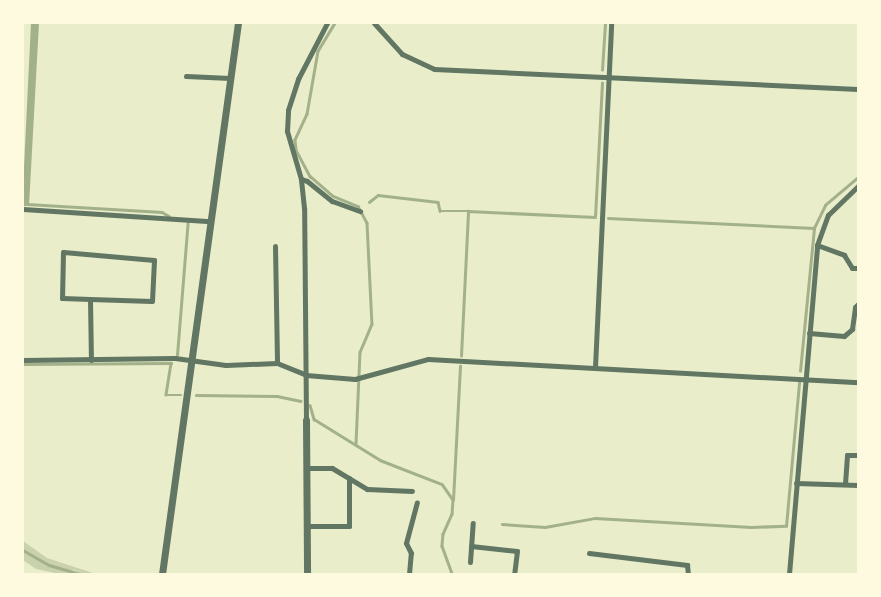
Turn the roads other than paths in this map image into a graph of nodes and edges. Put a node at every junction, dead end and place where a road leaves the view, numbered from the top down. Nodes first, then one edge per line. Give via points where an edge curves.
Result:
1 (238, 23) edge
2 (327, 23) edge
3 (374, 23) edge
4 (611, 23) edge
5 (186, 76) dead end
6 (608, 77) junction
7 (230, 78) junction
8 (858, 89) edge
9 (301, 179) junction
10 (858, 186) edge
11 (23, 209) edge
12 (359, 211) dead end
13 (211, 222) junction
14 (817, 245) junction
15 (275, 246) dead end
16 (858, 268) edge
17 (90, 299) junction
18 (858, 304) edge
19 (809, 332) junction
20 (23, 360) edge
21 (91, 360) junction
22 (192, 361) junction
23 (277, 363) junction
24 (595, 367) junction
25 (306, 375) junction
26 (805, 377) junction
27 (858, 382) edge
28 (306, 419) joint
29 (858, 455) edge
30 (306, 468) junction
31 (349, 478) junction
32 (796, 483) junction
33 (845, 484) junction
34 (858, 485) edge
35 (412, 491) dead end
36 (417, 502) dead end
37 (473, 523) dead end
38 (307, 526) junction
39 (471, 545) junction
40 (589, 553) dead end
41 (470, 562) dead end
42 (162, 574) edge
43 (307, 574) edge
44 (409, 574) edge
45 (514, 574) edge
46 (688, 574) edge
47 (789, 574) edge

1 - 7 street
2 - 9 street via 298,79 288,110 288,139
3 - 6 street via 402,54 434,69
4 - 6 street
5 - 7 street
6 - 8 street
6 - 24 street
7 - 13 street
9 - 12 street via 332,201
9 - 25 street
10 - 14 street via 828,215
11 - 13 street
13 - 22 street
14 - 16 street via 844,255 852,268
14 - 19 street
15 - 23 street
17 - 17 street via 62,298 63,252 154,260 152,301
17 - 21 street
18 - 19 street via 852,329 844,335
19 - 26 street
20 - 21 street
21 - 22 street
22 - 23 street
22 - 42 street
23 - 25 street
24 - 25 street via 428,359 358,379
24 - 26 street
25 - 28 street
26 - 27 street
26 - 32 street
28 - 30 street
29 - 33 street via 847,454
30 - 31 street via 332,468
30 - 38 street
31 - 35 street via 368,489
31 - 38 street via 349,526
32 - 33 street
32 - 47 street
33 - 34 street
36 - 44 street via 406,543 411,553
37 - 39 street
38 - 43 street
39 - 41 street
39 - 45 street via 517,551
40 - 46 street via 687,565

